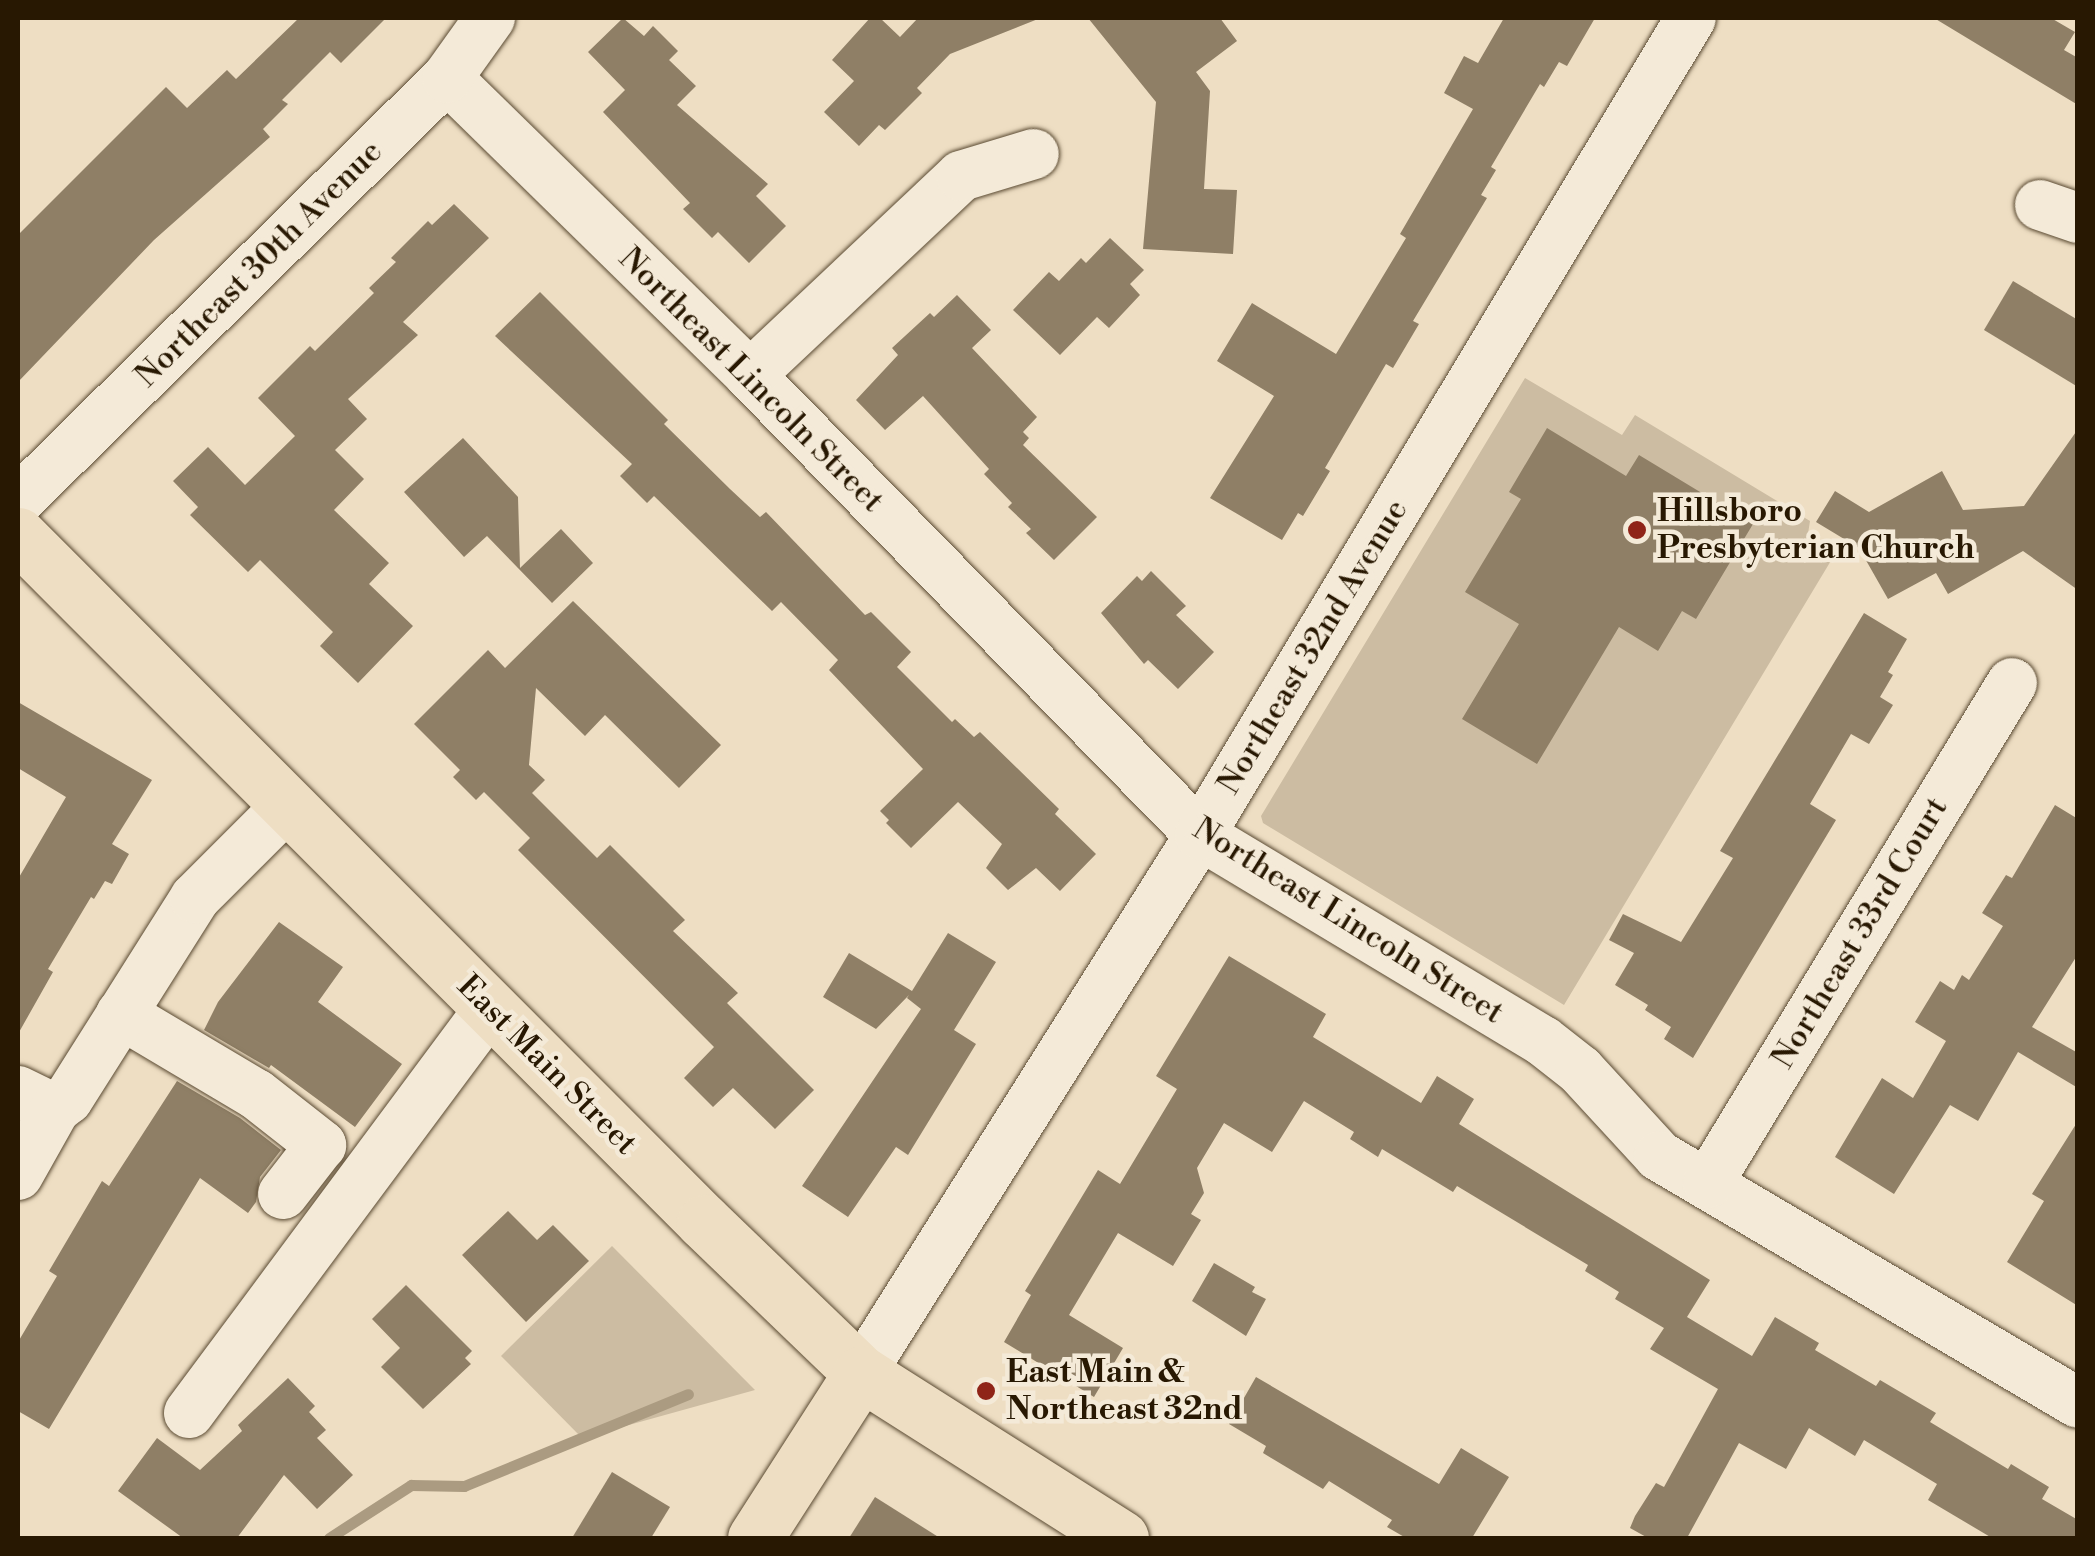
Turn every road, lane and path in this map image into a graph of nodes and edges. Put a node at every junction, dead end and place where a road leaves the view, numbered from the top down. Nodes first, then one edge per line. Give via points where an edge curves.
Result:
1 (490, 18) edge
2 (1692, 18) edge
3 (447, 78) junction
4 (1034, 154) dead end
5 (750, 375) junction
6 (18, 501) edge
7 (18, 535) edge
8 (2012, 683) dead end
9 (288, 805) junction
10 (1200, 836) junction
11 (490, 1008) junction
12 (121, 1014) junction
13 (36, 1100) edge
14 (18, 1175) edge
15 (1708, 1183) junction
16 (283, 1194) dead end
17 (861, 1373) junction
18 (2078, 1403) edge
19 (190, 1413) dead end
20 (755, 1538) edge
21 (1121, 1538) edge

1 - 3 street, Northeast 30th Avenue
2 - 10 street, Northeast 32nd Avenue
3 - 5 street, Northeast Lincoln Street
3 - 6 street, Northeast 30th Avenue
4 - 5 street via 961,176
5 - 10 street, Northeast Lincoln Street
7 - 9 main road, East Main Street
8 - 15 street, Northeast 33rd Court
9 - 11 main road, East Main Street
9 - 12 street via 194,898
10 - 15 street, Northeast Lincoln Street via 1543,1041 1580,1070 1659,1156
10 - 17 street, Northeast 32nd Avenue
11 - 17 main road, East Main Street
11 - 19 street
12 - 13 street via 68,1099
12 - 16 street via 256,1094 321,1146
13 - 14 street
15 - 18 street, Northeast Lincoln Street
17 - 20 main road
17 - 21 main road, East Main Street

